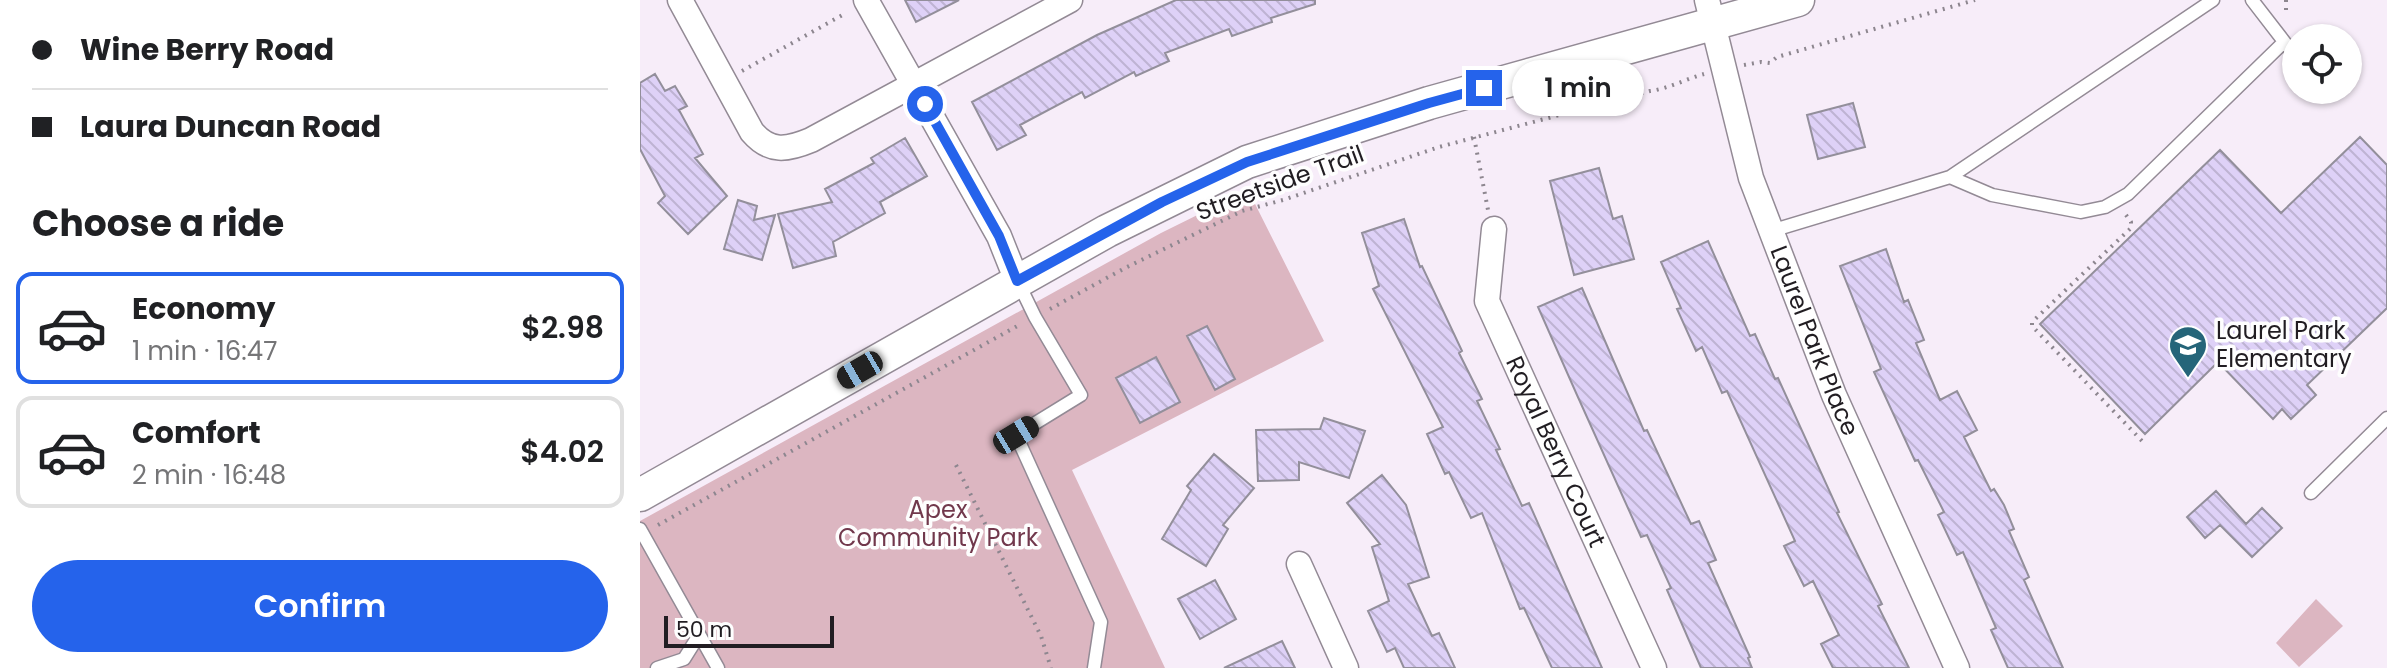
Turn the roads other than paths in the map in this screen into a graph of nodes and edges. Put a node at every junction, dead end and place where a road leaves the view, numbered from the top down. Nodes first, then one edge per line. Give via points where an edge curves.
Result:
1 (680, 0) edge
2 (1070, 0) edge
3 (1798, 0) edge
4 (2213, 0) edge
5 (2252, 0) edge
6 (857, 6) edge
7 (1710, 13) edge
8 (2282, 42) edge
9 (2282, 44) edge
10 (913, 83) junction
11 (1950, 177) junction
12 (1494, 229) road end
13 (1771, 231) junction
14 (1017, 281) junction
15 (2387, 418) edge
16 (2311, 493) dead end
17 (640, 495) edge
18 (640, 529) edge
19 (1299, 564) dead end
20 (699, 635) junction
21 (657, 668) edge
22 (718, 668) edge
23 (1094, 668) edge
24 (1346, 668) edge
25 (1654, 668) edge
26 (1957, 668) edge

1 - 10 street via 752,132 769,147 780,150 811,140
2 - 10 street
3 - 7 street
4 - 11 lane
5 - 8 lane
6 - 10 street
7 - 13 street, Laurel Park Place via 1751,178
7 - 14 street via 1247,162
9 - 11 lane via 2128,194 2105,207 2081,212 1992,195
10 - 14 street via 999,236
11 - 13 lane
12 - 25 street, Royal Berry Court via 1487,301
13 - 26 street, Laurel Park Place via 1834,395
14 - 17 street
14 - 23 lane via 1081,395 1016,435 1101,622
15 - 16 lane
18 - 20 lane
19 - 24 street
20 - 21 lane via 684,659
20 - 22 lane

